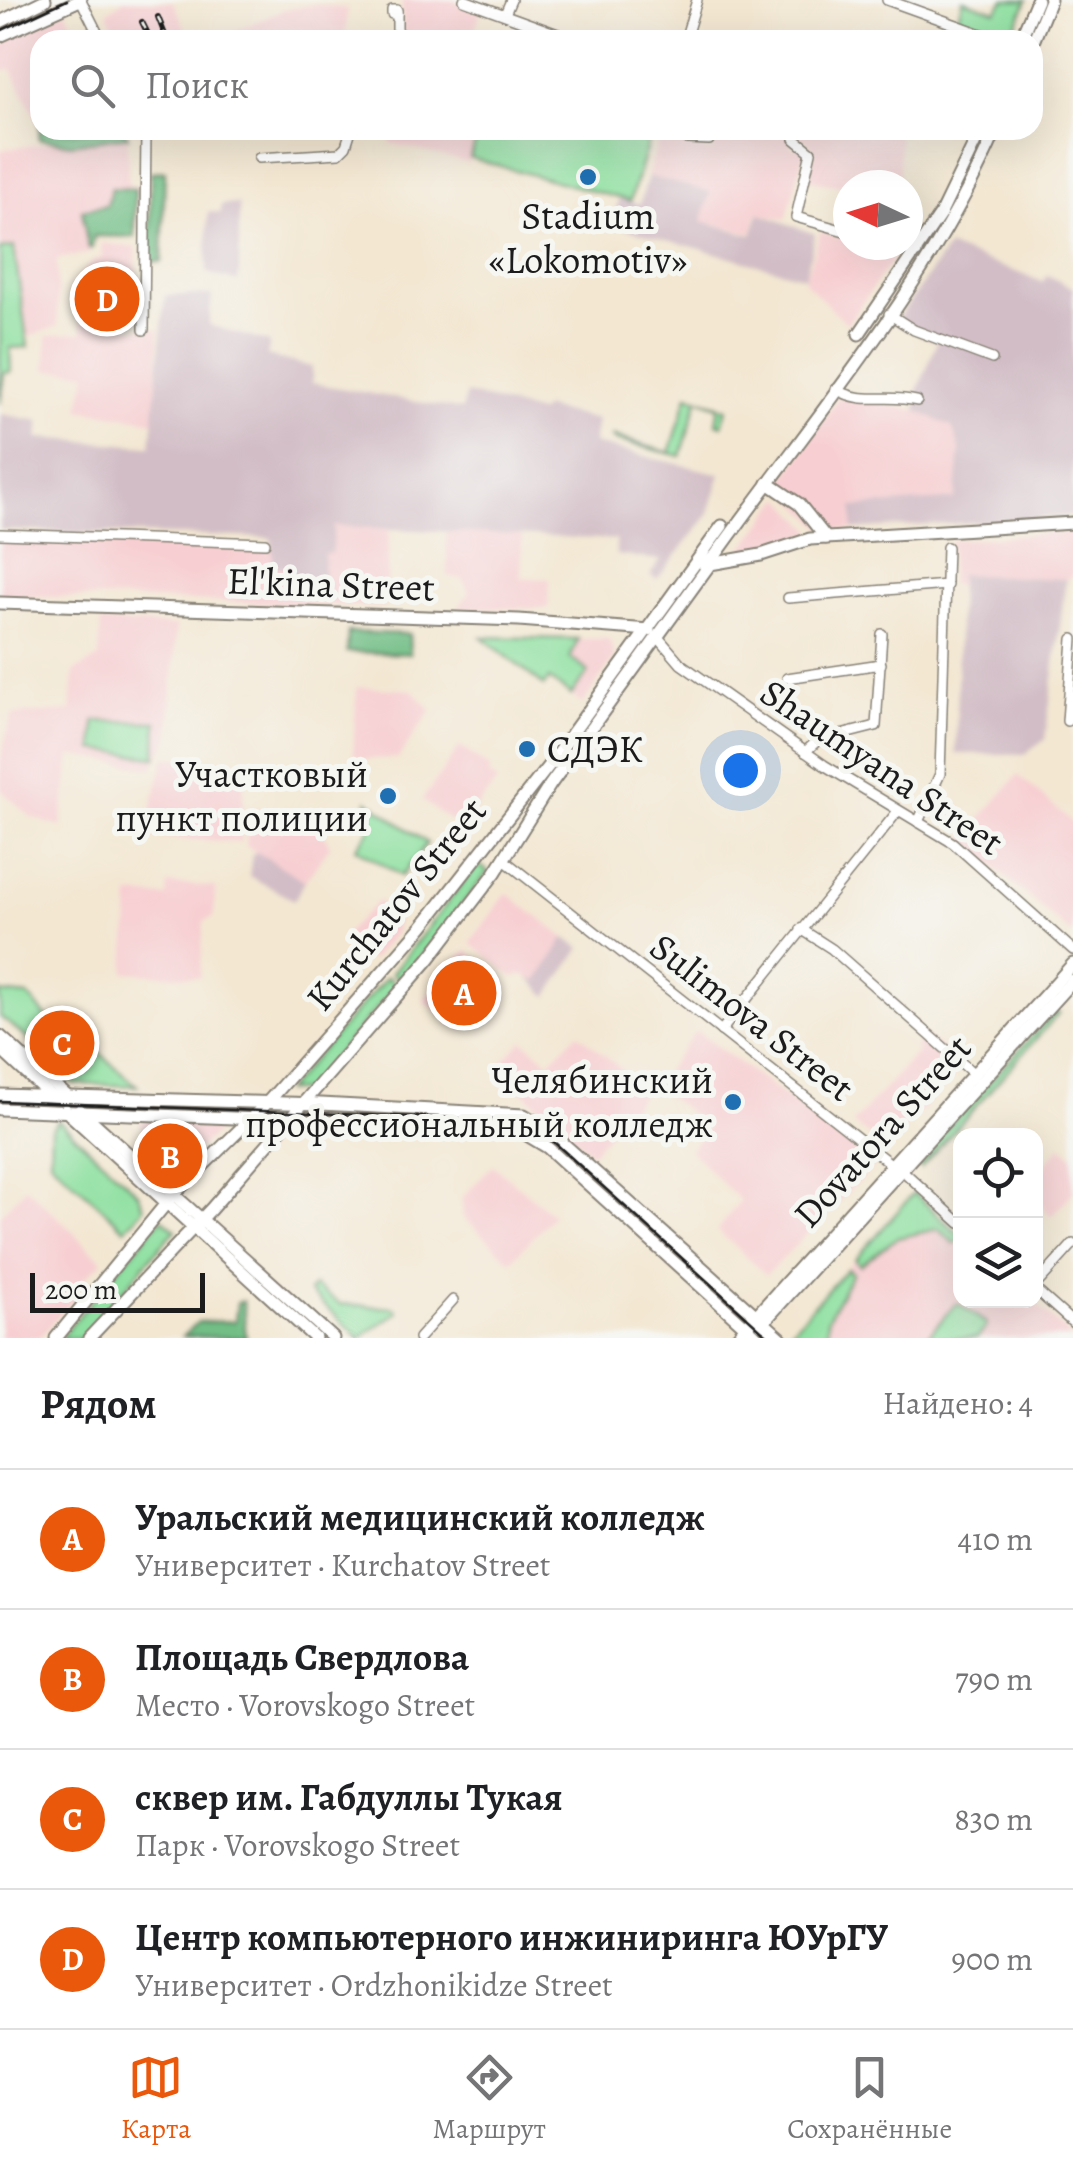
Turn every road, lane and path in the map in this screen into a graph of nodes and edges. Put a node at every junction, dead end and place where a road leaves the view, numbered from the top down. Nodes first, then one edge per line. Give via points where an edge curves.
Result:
1 (46, 0) edge
2 (80, 0) edge
3 (464, 0) edge
4 (510, 0) edge
5 (697, 0) edge
6 (886, 0) edge
7 (1036, 0) edge
8 (1050, 0) edge
9 (917, 5) edge
10 (505, 14) junction
11 (0, 22) edge
12 (96, 30) edge
13 (547, 30) edge
14 (688, 30) edge
15 (975, 30) edge
16 (1024, 30) edge
17 (1038, 30) edge
18 (0, 36) edge
19 (146, 140) edge
20 (348, 140) edge
21 (796, 140) edge
22 (977, 140) edge
23 (991, 140) edge
24 (259, 158) dead end
25 (833, 228) edge
26 (923, 243) edge
27 (913, 260) edge
28 (889, 314) junction
29 (144, 330) dead end
30 (864, 339) junction
31 (992, 359) dead end
32 (836, 388) junction
33 (917, 401) dead end
34 (768, 482) junction
35 (1073, 524) edge
36 (722, 526) dead end
37 (0, 534) edge
38 (826, 538) junction
39 (265, 544) dead end
40 (947, 547) dead end
41 (712, 560) junction
42 (947, 585) junction
43 (676, 588) junction
44 (788, 598) dead end
45 (0, 603) edge
46 (651, 632) junction
47 (882, 634) dead end
48 (1073, 638) edge
49 (881, 664) junction
50 (787, 678) dead end
51 (1066, 721) dead end
52 (805, 752) junction
53 (898, 811) junction
54 (918, 822) junction
55 (484, 845) junction
56 (504, 860) junction
57 (802, 929) junction
58 (1073, 950) edge
59 (1073, 964) edge
60 (1073, 980) edge
61 (721, 1030) junction
62 (0, 1036) edge
63 (0, 1048) edge
64 (974, 1074) junction
65 (0, 1094) edge
66 (52, 1096) junction
67 (68, 1097) junction
68 (267, 1103) junction
69 (302, 1104) junction
70 (0, 1109) edge
71 (66, 1111) junction
72 (82, 1112) junction
73 (249, 1120) junction
74 (285, 1121) junction
75 (897, 1168) junction
76 (169, 1200) junction
77 (954, 1218) edge
78 (196, 1223) junction
79 (1073, 1244) edge
80 (1043, 1280) edge
81 (1043, 1295) edge
82 (453, 1300) dead end
83 (1073, 1323) edge
84 (754, 1329) edge
85 (56, 1338) edge
86 (89, 1338) edge
87 (315, 1338) edge
88 (333, 1338) edge
89 (419, 1338) edge
90 (736, 1338) edge
91 (780, 1338) edge

1 - 11 main road
2 - 12 street
2 - 18 main road
3 - 10 street
4 - 10 street
5 - 14 street
6 - 9 street
7 - 16 main road
8 - 17 main road
9 - 15 street
10 - 13 street
19 - 29 street
20 - 24 street via 338,153
21 - 25 street via 811,152 796,217
22 - 26 main road
23 - 28 main road via 953,220
27 - 30 main road
28 - 30 main road
28 - 31 street
30 - 32 main road
32 - 33 street via 854,400
32 - 34 main road
34 - 38 main road via 799,504
34 - 41 main road
35 - 38 main road
36 - 43 main road
37 - 39 street
38 - 41 main road
40 - 42 street
41 - 43 main road
41 - 46 main road
42 - 44 street
42 - 54 street via 940,774
43 - 46 main road
45 - 46 main road, El'kina Street
46 - 52 street, Shaumyana Street via 681,664
46 - 55 main road, Kurchatov Street
46 - 56 main road, Kurchatov Street
47 - 49 street
48 - 51 street
49 - 50 street
49 - 52 street via 876,726 817,741
52 - 53 street, Shaumyana Street
53 - 54 street, Shaumyana Street
53 - 57 street
54 - 58 street, Shaumyana Street via 953,842
55 - 56 main road
55 - 68 main road, Kurchatov Street via 422,927
56 - 61 street, Sulimova Street
56 - 69 main road, Kurchatov Street
57 - 61 street
57 - 64 street
59 - 64 main road, Dovatora Street
60 - 75 main road, Dovatora Street
61 - 75 street, Sulimova Street
62 - 67 main road
63 - 66 main road
64 - 75 main road, Dovatora Street
65 - 66 main road
66 - 67 main road
66 - 71 main road
67 - 68 main road
67 - 72 main road
68 - 69 main road
68 - 73 main road, Kurchatov Street
69 - 74 main road, Kurchatov Street
69 - 84 main road via 530,1117
70 - 71 main road
71 - 72 main road
71 - 76 main road
72 - 73 main road
72 - 76 main road
73 - 74 main road
73 - 76 main road, Kurchatov Street
74 - 78 main road, Kurchatov Street
74 - 84 main road via 524,1131
75 - 77 street, Sulimova Street
75 - 84 main road, Dovatora Street
76 - 78 main road
76 - 85 main road, Kurchatov Street
78 - 86 main road, Kurchatov Street
78 - 87 main road
78 - 88 main road
79 - 80 street
81 - 83 street
82 - 89 street
84 - 90 main road, Dovatora Street
84 - 91 main road

